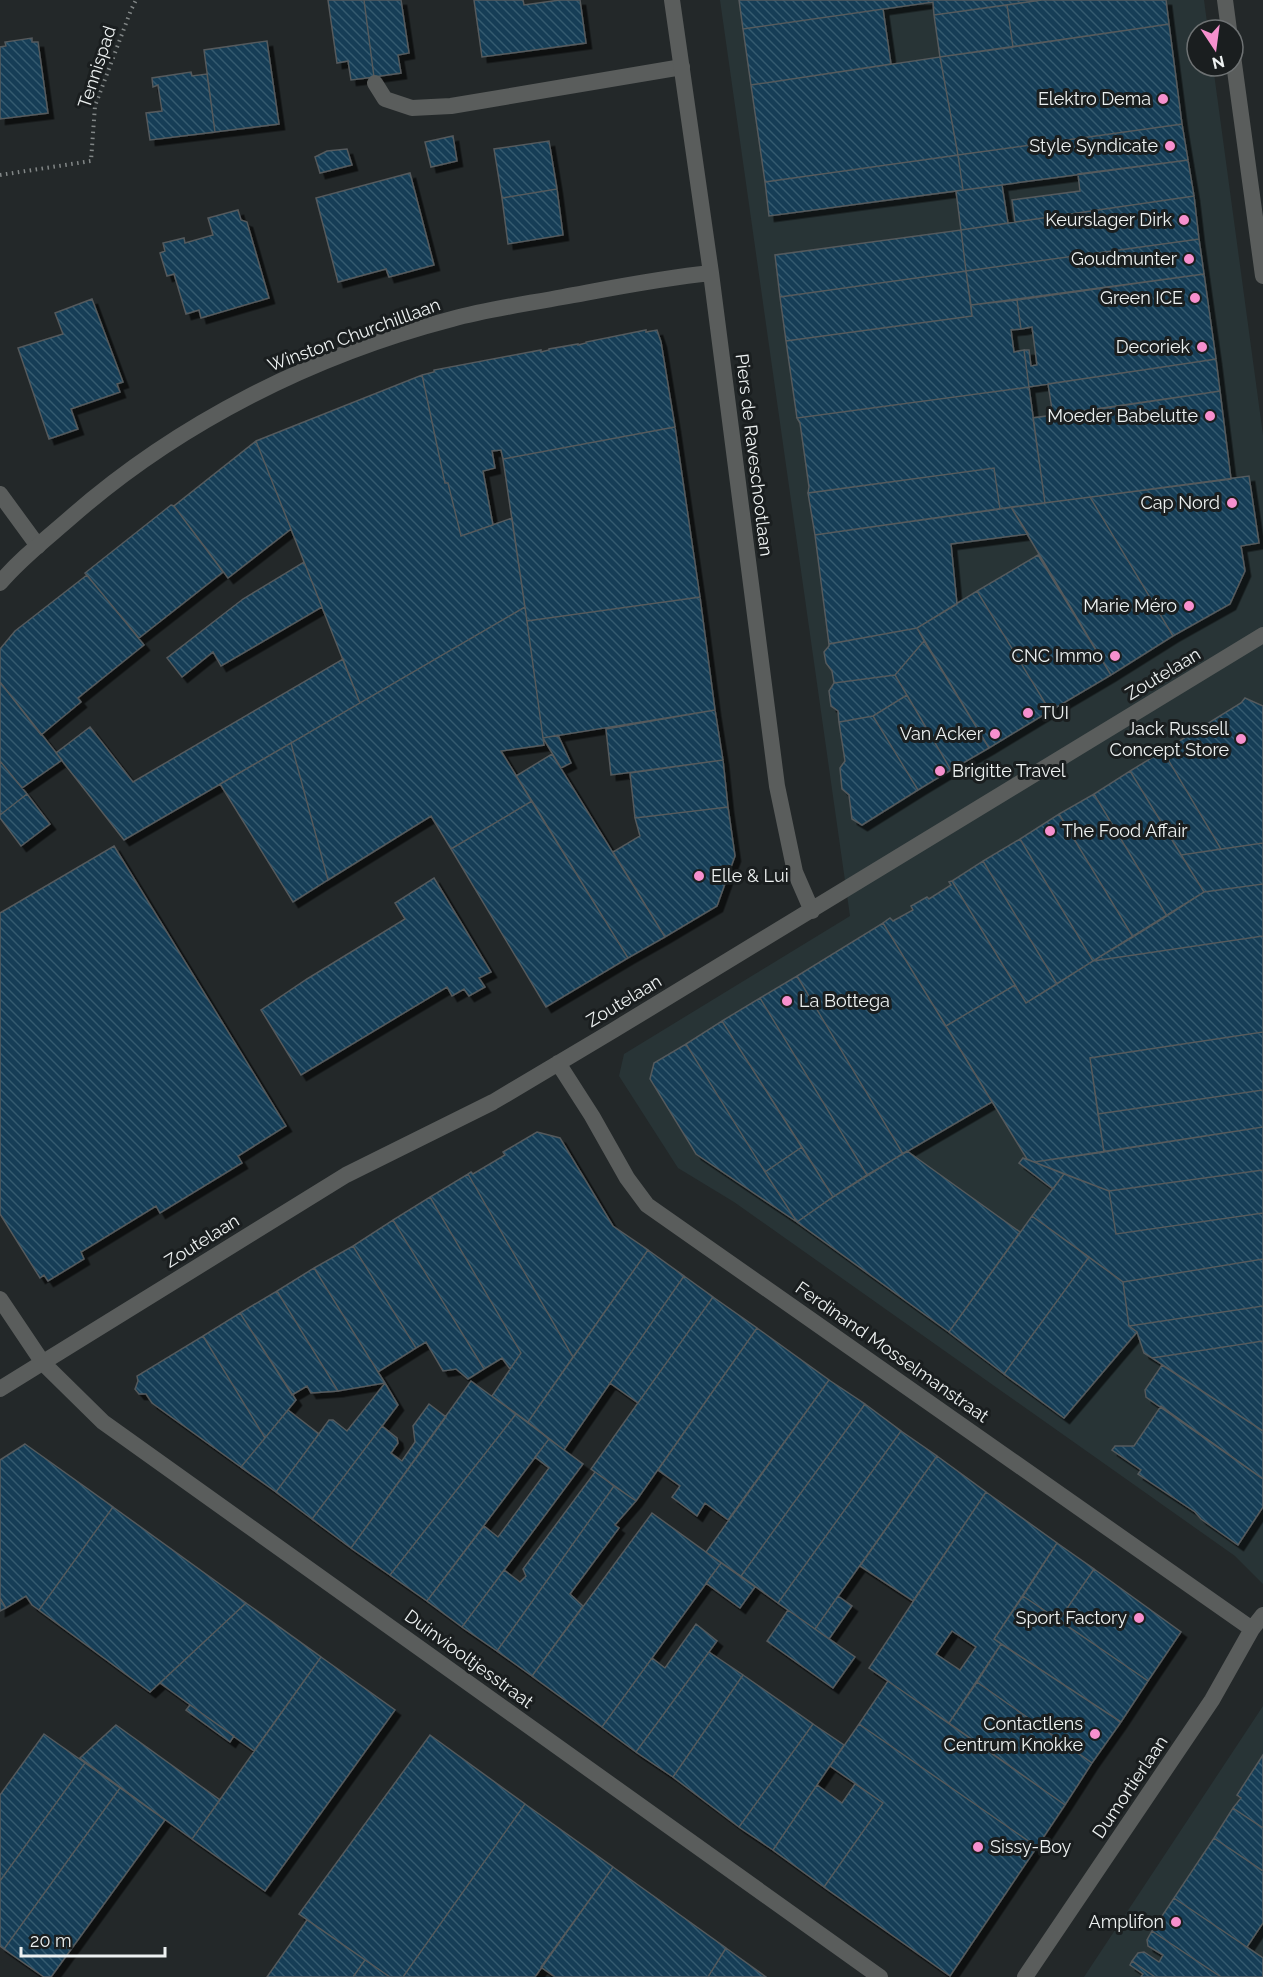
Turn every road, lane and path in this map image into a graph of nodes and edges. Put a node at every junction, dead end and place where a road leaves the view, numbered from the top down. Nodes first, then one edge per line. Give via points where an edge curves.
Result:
1 (136, 0) edge
2 (672, 0) edge
3 (1225, 0) edge
4 (1227, 18) edge
5 (682, 67) junction
6 (1236, 78) edge
7 (375, 83) dead end
8 (0, 175) edge
9 (711, 273) junction
10 (1263, 276) edge
11 (0, 494) edge
12 (38, 546) junction
13 (0, 583) edge
14 (1263, 635) edge
15 (812, 911) junction
16 (558, 1063) junction
17 (0, 1299) edge
18 (43, 1363) junction
19 (0, 1389) edge
20 (1258, 1622) edge
21 (880, 1977) edge
22 (1025, 1977) edge

1 - 8 path, Tennispad via 95,106 91,161
2 - 5 street, Piers de Raveschootlaan
3 - 4 street
5 - 7 street via 412,108 385,99
5 - 9 street, Piers de Raveschootlaan
6 - 10 street
9 - 12 street, Winston Churchilllaan via 668,277 454,318 302,371 229,406 173,440 97,495
9 - 15 street, Piers de Raveschootlaan via 777,786 795,872
11 - 12 street
12 - 13 street, Winston Churchilllaan
14 - 15 street, Zoutelaan
15 - 16 street, Zoutelaan
16 - 18 street, Zoutelaan via 492,1102 346,1175
16 - 20 street, Ferdinand Mosselmanstraat via 647,1205
17 - 18 street, Duinviooltjesstraat
18 - 19 street, Zoutelaan
18 - 21 street, Duinviooltjesstraat via 104,1422
20 - 22 street, Dumortierlaan via 1212,1700

